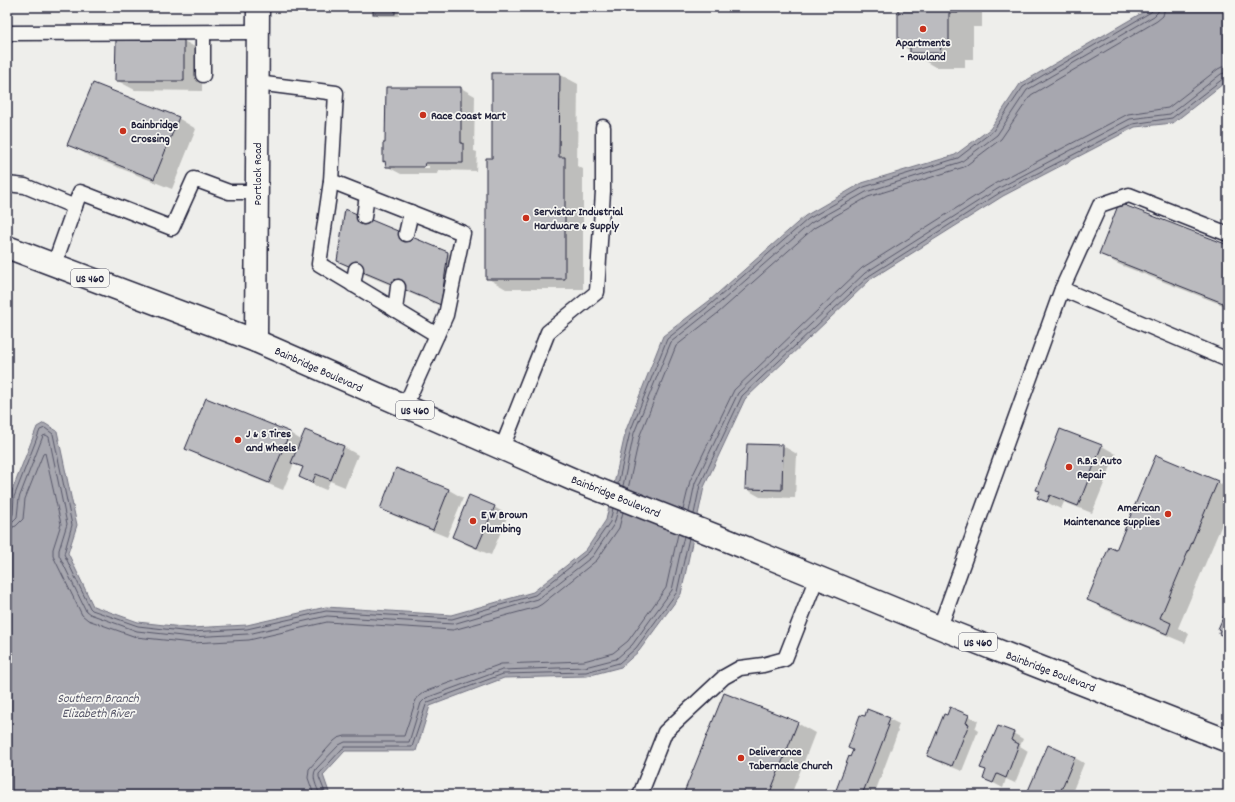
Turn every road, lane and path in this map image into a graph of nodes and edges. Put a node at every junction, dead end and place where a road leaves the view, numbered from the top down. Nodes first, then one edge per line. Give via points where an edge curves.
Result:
1 (258, 7) edge
2 (258, 32) junction
3 (7, 33) edge
4 (203, 33) junction
5 (203, 75) dead end
6 (257, 83) junction
7 (603, 127) dead end
8 (331, 181) junction
9 (7, 184) edge
10 (256, 192) junction
11 (367, 195) junction
12 (75, 207) junction
13 (410, 212) junction
14 (364, 217) dead end
15 (406, 234) dead end
16 (1228, 234) edge
17 (7, 247) edge
18 (54, 265) junction
19 (356, 269) dead end
20 (353, 285) junction
21 (398, 287) dead end
22 (1062, 290) junction
23 (395, 310) junction
24 (437, 335) junction
25 (256, 341) junction
26 (1228, 360) edge
27 (405, 406) junction
28 (502, 448) junction
29 (817, 577) junction
30 (940, 627) junction
31 (1228, 741) edge
32 (640, 795) edge

1 - 2 main road, Portlock Road
2 - 4 lane
2 - 6 main road, Portlock Road
3 - 4 lane
4 - 5 lane
6 - 8 lane via 336,93
6 - 10 main road, Portlock Road
7 - 28 lane via 603,191 597,292 548,332
8 - 11 lane
8 - 20 lane via 319,264
9 - 12 lane via 25,186
10 - 12 lane via 229,192 194,179 172,228 80,192
10 - 25 main road, Portlock Road
11 - 13 lane
11 - 14 lane
12 - 18 lane
13 - 15 lane
13 - 24 lane via 463,233 446,315
16 - 22 lane via 1129,195 1100,205
17 - 18 main road, Bainbridge Boulevard / US 460
18 - 25 main road, Bainbridge Boulevard / US 460
19 - 20 lane
20 - 23 lane
21 - 23 lane
22 - 26 lane
22 - 30 lane
23 - 24 lane
24 - 27 lane
25 - 27 main road, Bainbridge Boulevard / US 460
27 - 28 main road, Bainbridge Boulevard / US 460
28 - 29 main road, Bainbridge Boulevard / US 460 via 574,480
29 - 30 main road, Bainbridge Boulevard / US 460
29 - 32 lane via 785,659 740,668 724,677 665,732
30 - 31 main road, Bainbridge Boulevard / US 460

